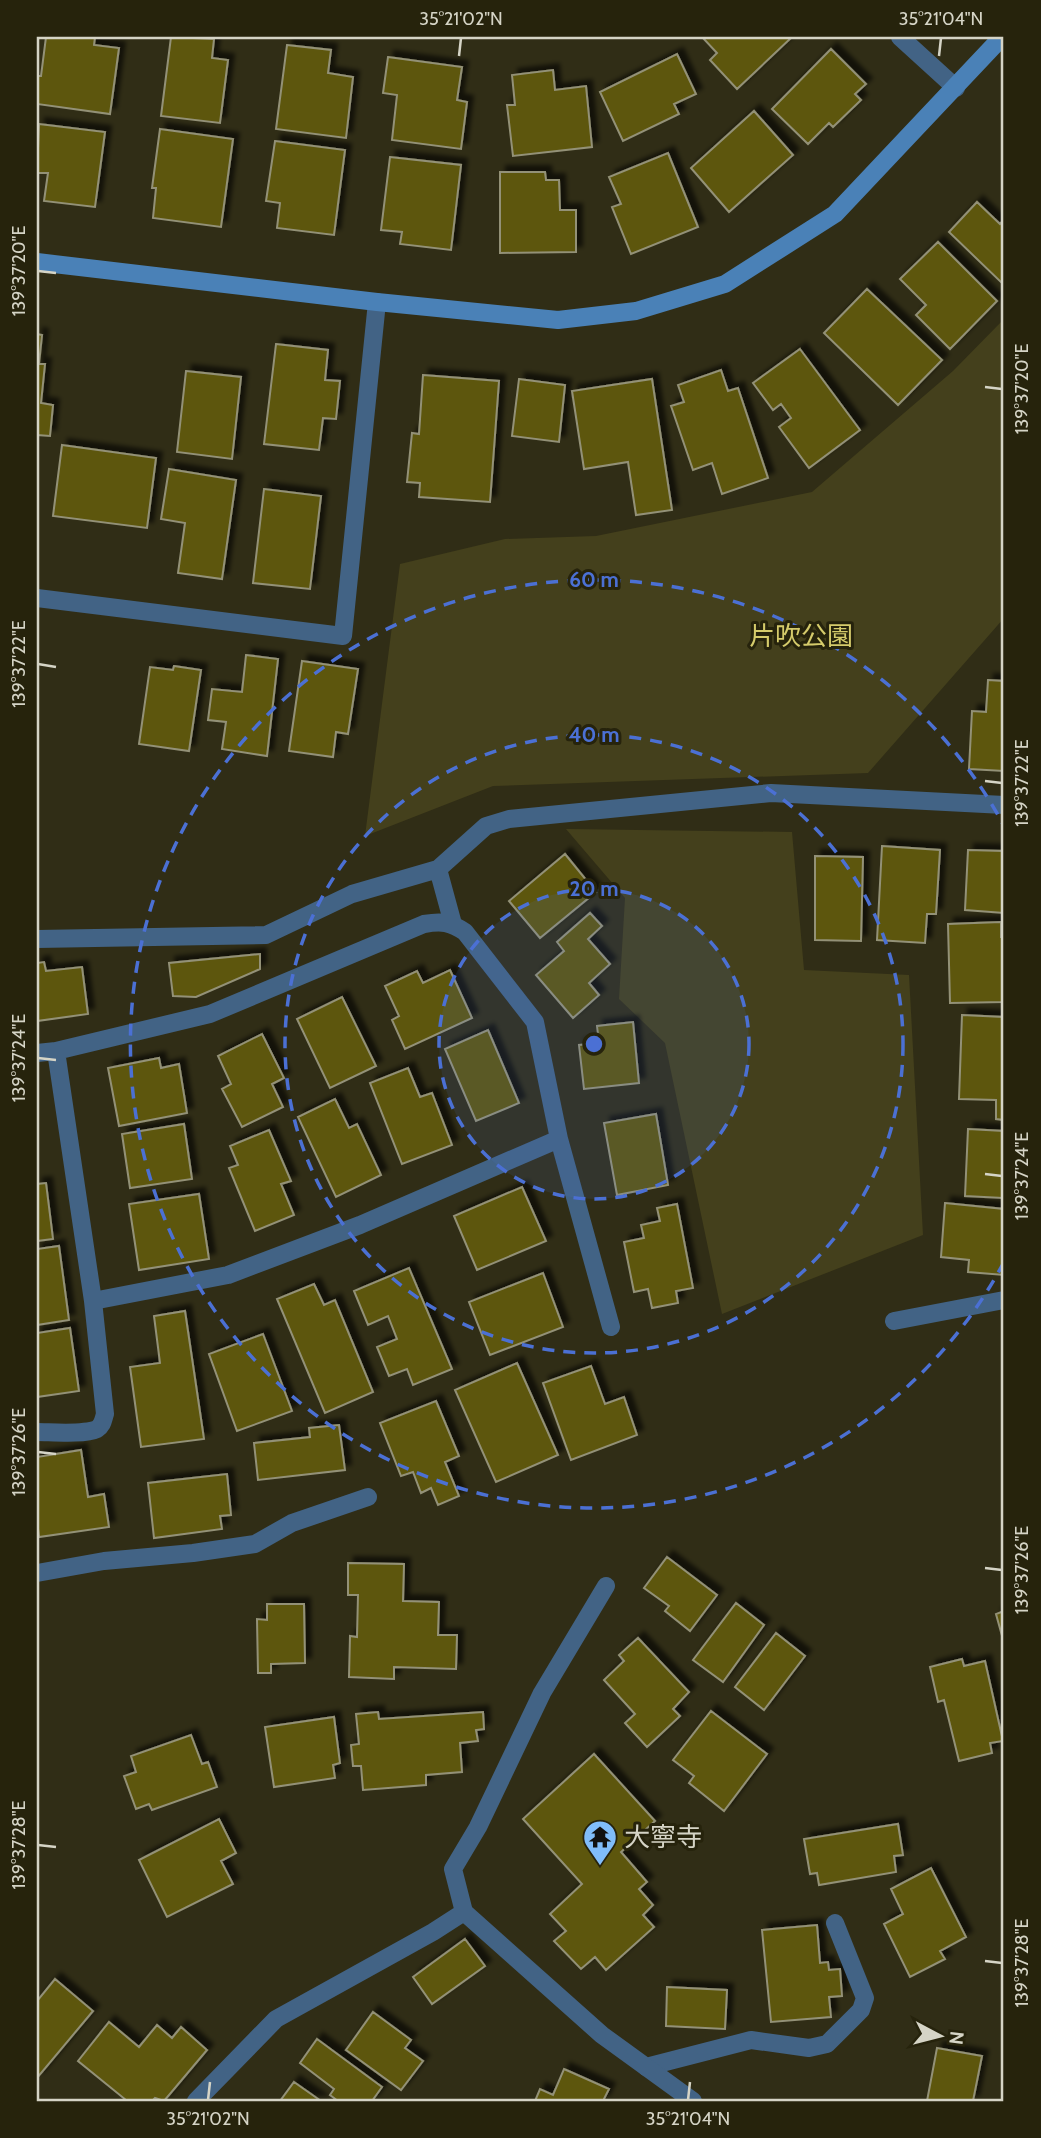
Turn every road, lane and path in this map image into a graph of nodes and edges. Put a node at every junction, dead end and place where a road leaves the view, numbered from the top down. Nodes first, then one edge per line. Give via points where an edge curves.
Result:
1 (900, 37) edge
2 (1002, 37) edge
3 (956, 88) junction
4 (37, 262) edge
5 (377, 302) junction
6 (37, 598) edge
7 (1004, 806) edge
8 (438, 869) junction
9 (453, 924) junction
10 (37, 939) edge
11 (56, 1051) junction
12 (37, 1053) edge
13 (559, 1139) junction
14 (1004, 1300) edge
15 (93, 1301) junction
16 (894, 1321) dead end
17 (611, 1327) dead end
18 (37, 1432) edge
19 (368, 1497) dead end
20 (37, 1573) edge
21 (606, 1586) dead end
22 (464, 1912) junction
23 (835, 1923) dead end
24 (646, 2067) junction
25 (196, 2101) edge
26 (693, 2101) edge

1 - 3 street
2 - 3 street
3 - 5 street via 835,214 725,284 636,311 558,320
4 - 5 street
5 - 6 street via 343,636
7 - 8 street via 771,793 509,819 486,827
8 - 9 street
8 - 10 street via 352,894 266,935
9 - 11 street via 424,924 210,1014
9 - 13 street via 465,932 535,1022
11 - 12 street
11 - 15 street
13 - 15 street via 360,1225 228,1275
13 - 17 street
14 - 16 street
15 - 18 street via 103,1423 89,1431
19 - 20 street via 292,1523 255,1544
21 - 22 street via 542,1693 453,1870
22 - 24 street via 602,2035
22 - 25 street via 276,2019
23 - 24 street via 865,1998 861,2010 827,2043 809,2048 751,2040
24 - 26 street

